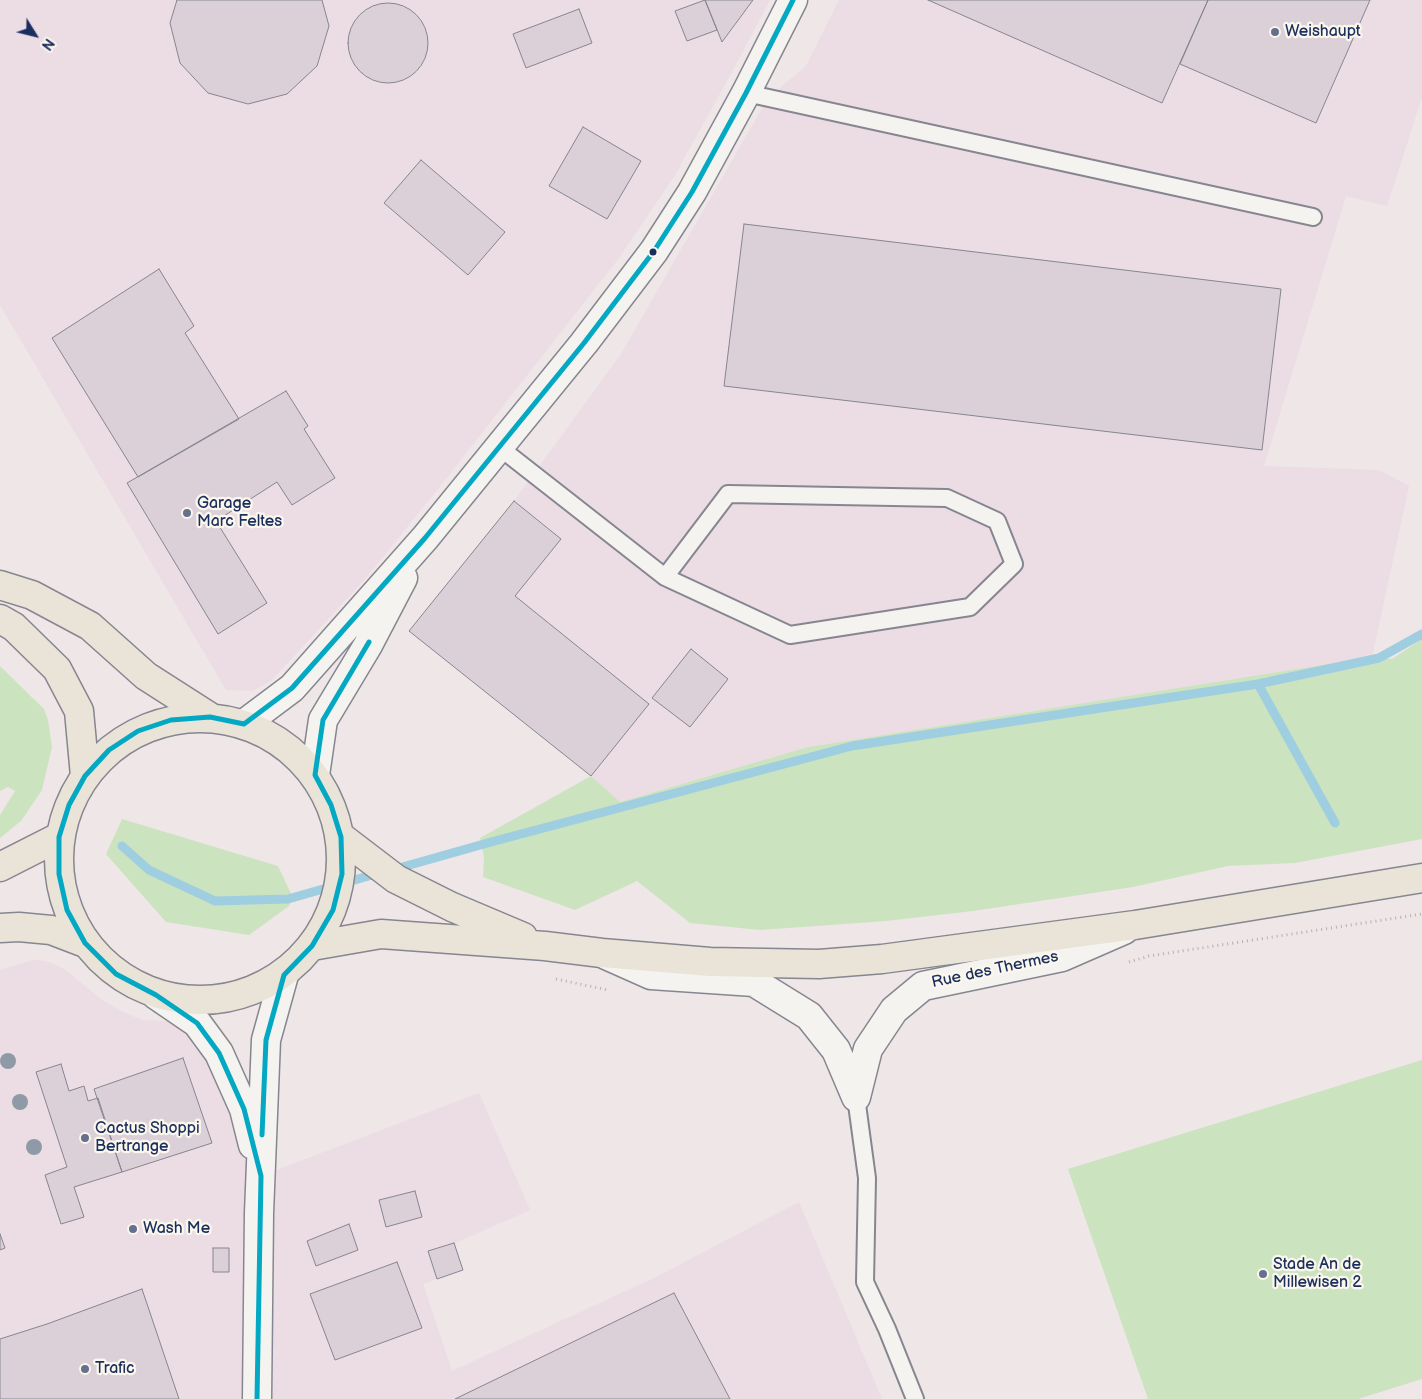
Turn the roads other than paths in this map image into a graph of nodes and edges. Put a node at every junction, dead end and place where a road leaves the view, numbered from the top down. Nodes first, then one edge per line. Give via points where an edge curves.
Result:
1 (793, 0) edge
2 (746, 94) junction
3 (1313, 217) dead end
4 (499, 447) junction
5 (425, 538) junction
6 (665, 577) junction
7 (0, 585) edge
8 (0, 619) edge
9 (210, 716) junction
10 (244, 724) junction
11 (315, 775) junction
12 (85, 776) junction
13 (60, 837) junction
14 (340, 837) junction
15 (0, 867) edge
16 (1422, 878) edge
17 (1135, 925) junction
18 (0, 928) edge
19 (85, 943) junction
20 (312, 946) junction
21 (546, 946) junction
22 (602, 953) junction
23 (284, 974) junction
24 (156, 995) junction
25 (856, 1097) junction
26 (261, 1176) junction
27 (257, 1399) edge
28 (915, 1399) edge

1 - 2 street
2 - 3 lane
2 - 4 street via 692,192 654,251
4 - 5 street
4 - 6 lane
5 - 10 street via 292,688
5 - 11 street via 324,720
6 - 6 lane via 790,635 970,607 1014,564 997,521 946,498 728,494
7 - 9 main road via 32,595 90,626 146,676
8 - 12 main road via 14,626 57,669 79,711
9 - 10 main road
9 - 12 main road via 171,720 138,731 109,750
10 - 11 main road via 284,744
11 - 14 main road via 332,804
12 - 13 main road via 69,805
13 - 15 main road
13 - 19 main road via 59,874 67,910
14 - 20 main road via 342,874 333,910
14 - 21 main road via 396,879 452,907
16 - 17 main road
17 - 22 main road via 882,959 819,964 710,962
17 - 25 street, Rue des Thermes via 1062,957 923,986 894,1010 868,1049
18 - 19 main road via 51,930
19 - 24 main road via 116,974
20 - 21 main road via 381,934
20 - 23 main road
21 - 22 main road
22 - 25 street, Rue des Thermes via 651,975 754,982 809,1016 836,1050
23 - 24 main road via 244,995 200,1002
23 - 26 street via 266,1040
24 - 26 street via 197,1023 219,1053 244,1109
25 - 28 lane, Rue des Thermes via 867,1178 865,1282
26 - 27 street

